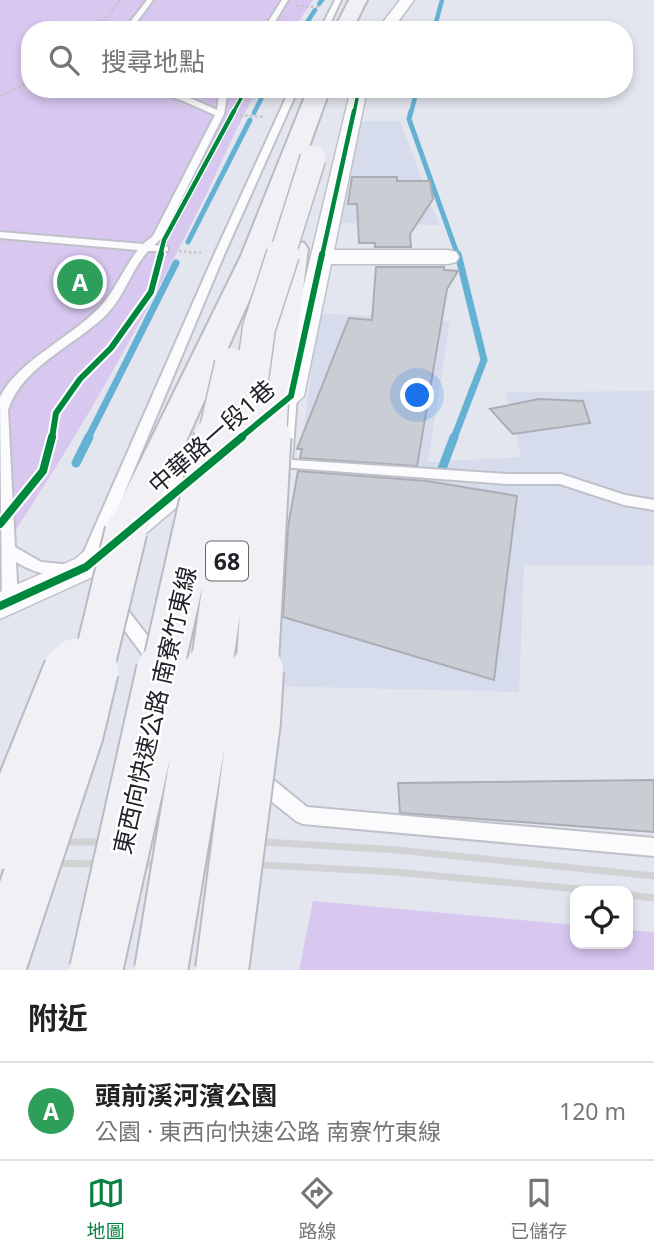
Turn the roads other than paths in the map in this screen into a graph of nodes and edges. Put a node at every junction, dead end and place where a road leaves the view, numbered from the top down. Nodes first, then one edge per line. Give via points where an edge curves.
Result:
1 (150, 0) edge
2 (285, 0) edge
3 (338, 0) edge
4 (358, 0) edge
5 (374, 0) edge
6 (407, 0) edge
7 (134, 21) edge
8 (271, 21) edge
9 (328, 21) edge
10 (348, 21) edge
11 (366, 21) edge
12 (391, 21) edge
13 (184, 98) edge
14 (225, 98) edge
15 (290, 98) edge
16 (314, 98) edge
17 (336, 98) edge
18 (357, 98) edge
19 (226, 117) junction
20 (313, 158) junction
21 (0, 235) edge
22 (144, 247) junction
23 (164, 249) road end
24 (237, 256) junction
25 (320, 257) junction
26 (448, 257) dead end
27 (291, 396) junction
28 (654, 505) edge
29 (126, 531) junction
30 (8, 549) junction
31 (86, 567) junction
32 (5, 604) edge
33 (0, 843) edge
34 (654, 847) edge
35 (0, 965) edge
36 (96, 970) edge
37 (161, 970) edge
38 (222, 970) edge

1 - 7 lane
2 - 8 lane
3 - 9 lane
4 - 10 highway
5 - 11 highway
6 - 12 street
13 - 19 lane
14 - 19 lane
15 - 24 lane
16 - 24 highway, 東西向快速公路 南寮竹東線 / 68
17 - 20 highway, 東西向快速公路 南寮竹東線 / 68
18 - 25 street, 中華路一段1巷
19 - 22 lane via 158,238
20 - 37 highway, 東西向快速公路 南寮竹東線 / 68, bridge via 259,328 218,628
20 - 38 highway, bridge via 290,262 273,393 254,722
21 - 22 lane
22 - 23 lane
22 - 30 lane via 106,308 8,391 2,410
24 - 29 highway
24 - 31 lane
24 - 36 highway, 東西向快速公路 南寮竹東線 / 68, bridge
25 - 26 street
25 - 27 street, 中華路一段1巷
27 - 28 lane via 285,464 561,479
27 - 31 street, 中華路一段1巷
29 - 33 highway, bridge
29 - 35 highway, bridge via 77,733
30 - 31 lane via 26,563 50,571
30 - 32 lane
31 - 32 street, 中華路一段1巷
31 - 34 lane via 224,749 303,815

